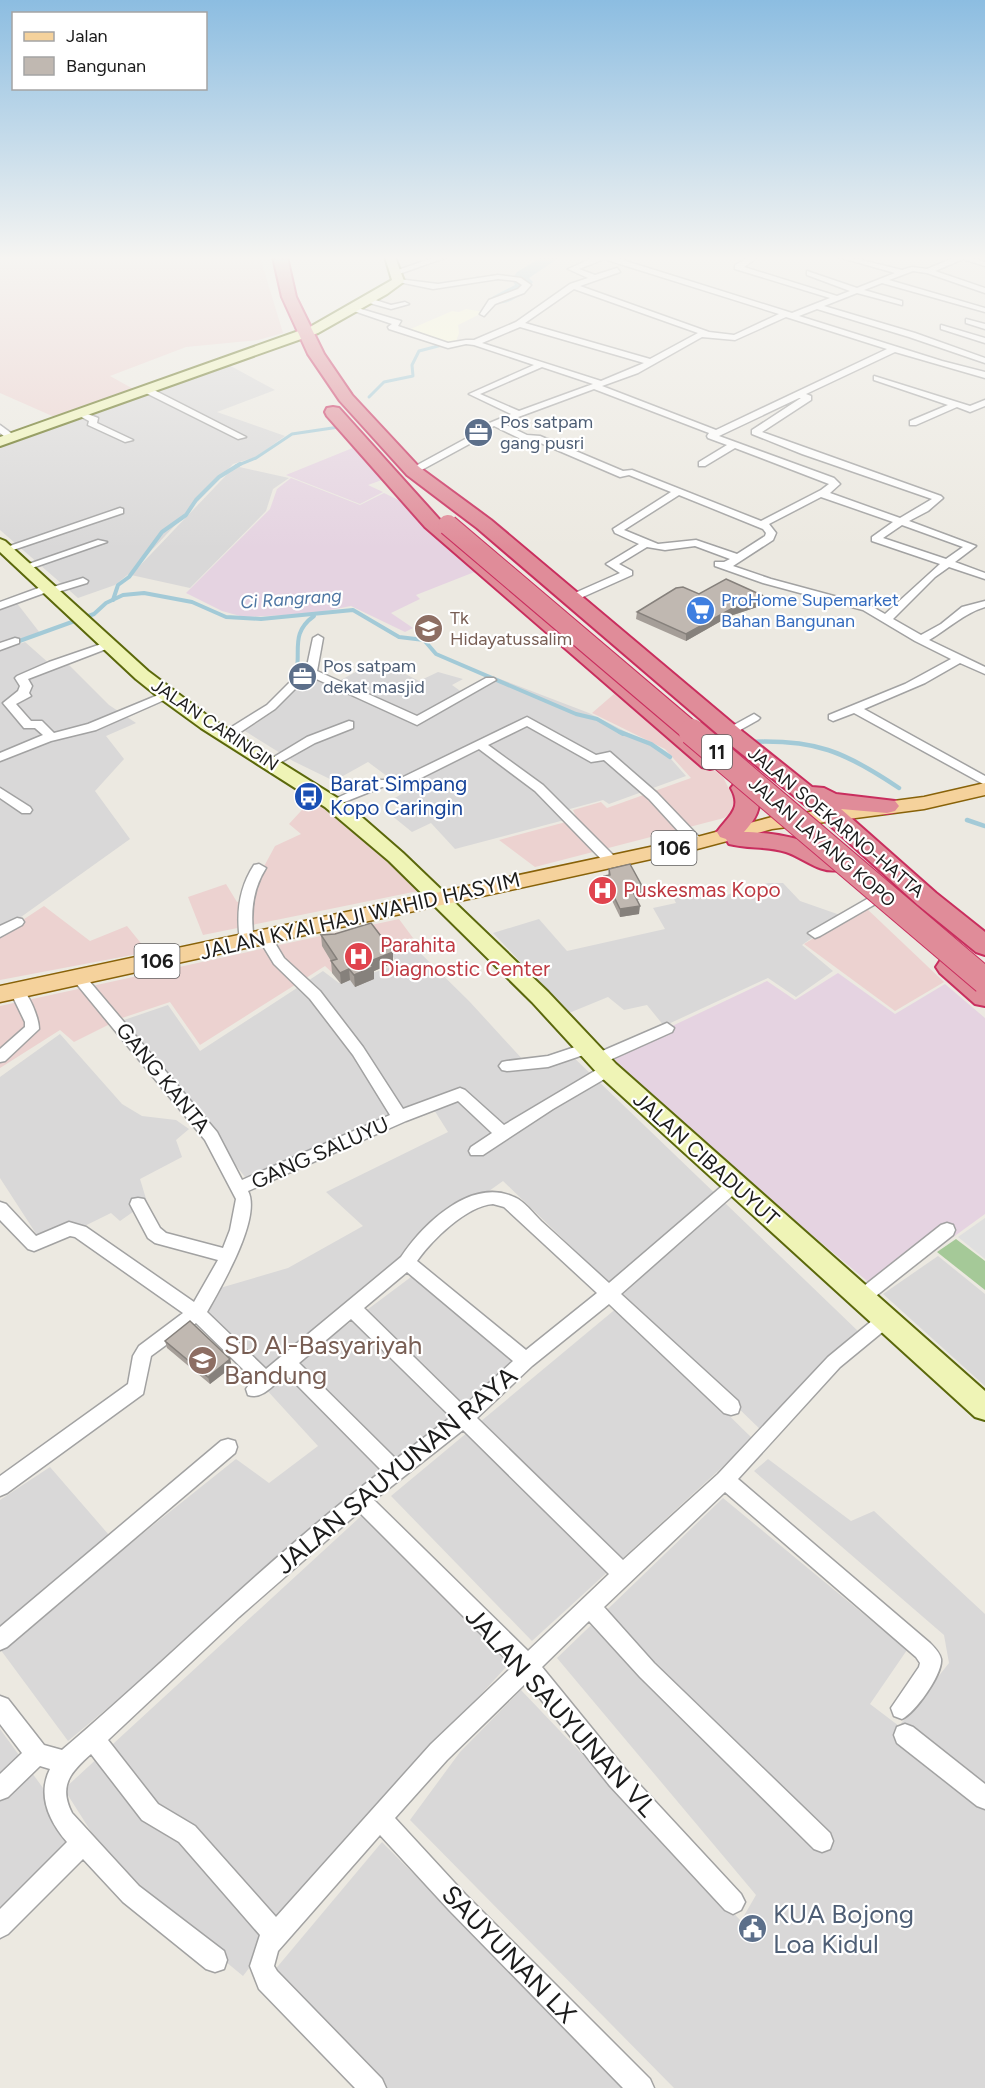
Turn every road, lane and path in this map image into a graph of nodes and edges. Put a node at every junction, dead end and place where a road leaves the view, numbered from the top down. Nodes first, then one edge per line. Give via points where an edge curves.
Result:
1 (245, 354) edge
2 (307, 354) edge
3 (314, 354) edge
4 (512, 354) edge
5 (625, 354) edge
6 (664, 354) edge
7 (883, 354) edge
8 (915, 354) edge
9 (967, 354) edge
10 (985, 361) edge
11 (651, 362) junction
12 (543, 364) junction
13 (985, 375) edge
14 (877, 378) dead end
15 (599, 385) junction
16 (147, 390) junction
17 (322, 391) junction
18 (797, 394) junction
19 (985, 403) edge
20 (957, 404) junction
21 (970, 409) junction
22 (80, 414) junction
23 (519, 414) junction
24 (985, 414) edge
25 (494, 423) junction
26 (913, 423) dead end
27 (0, 428) edge
28 (716, 433) junction
29 (241, 438) dead end
30 (6, 440) edge
31 (128, 440) dead end
32 (734, 445) junction
33 (702, 464) dead end
34 (416, 480) junction
35 (680, 491) junction
36 (823, 494) junction
37 (120, 511) dead end
38 (899, 521) junction
39 (455, 523) junction
40 (762, 524) junction
41 (102, 542) dead end
42 (647, 543) junction
43 (5, 552) edge
44 (737, 558) junction
45 (948, 562) junction
46 (25, 567) junction
47 (985, 576) edge
48 (83, 581) dead end
49 (50, 589) junction
50 (572, 598) junction
51 (985, 604) edge
52 (0, 606) edge
53 (888, 621) junction
54 (318, 638) dead end
55 (921, 640) junction
56 (15, 641) dead end
57 (110, 644) junction
58 (0, 647) edge
59 (960, 658) junction
60 (985, 671) edge
61 (311, 673) junction
62 (490, 680) dead end
63 (167, 695) junction
64 (702, 708) junction
65 (855, 709) junction
66 (833, 717) dead end
67 (754, 718) dead end
68 (663, 723) junction
69 (349, 725) dead end
70 (729, 731) junction
71 (226, 736) junction
72 (51, 737) junction
73 (480, 744) junction
74 (0, 757) edge
75 (270, 763) junction
76 (785, 776) junction
77 (985, 781) edge
78 (743, 788) junction
79 (985, 789) edge
80 (0, 792) edge
81 (332, 803) junction
82 (895, 808) junction
83 (26, 810) dead end
84 (837, 818) junction
85 (788, 826) junction
86 (729, 836) junction
87 (697, 843) junction
88 (873, 852) junction
89 (611, 861) junction
90 (831, 864) junction
91 (259, 868) dead end
92 (438, 897) junction
93 (874, 899) junction
94 (17, 922) dead end
95 (0, 932) edge
96 (814, 933) dead end
97 (256, 938) junction
98 (984, 949) edge
99 (939, 957) junction
100 (80, 979) junction
101 (985, 981) edge
102 (8, 993) edge
103 (985, 997) edge
104 (667, 1028) dead end
105 (0, 1057) edge
106 (598, 1059) junction
107 (507, 1066) dead end
108 (400, 1117) junction
109 (503, 1134) junction
110 (477, 1150) dead end
111 (734, 1185) junction
112 (238, 1186) junction
113 (138, 1204) dead end
114 (0, 1209) edge
115 (947, 1230) dead end
116 (228, 1256) junction
117 (407, 1262) junction
118 (607, 1293) junction
119 (861, 1298) junction
120 (352, 1308) junction
121 (196, 1313) junction
122 (885, 1320) junction
123 (526, 1361) junction
124 (285, 1362) junction
125 (732, 1407) dead end
126 (985, 1408) edge
127 (462, 1419) junction
128 (228, 1448) dead end
129 (396, 1472) junction
130 (724, 1480) junction
131 (0, 1487) edge
132 (360, 1502) junction
133 (623, 1574) junction
134 (590, 1607) junction
135 (0, 1640) edge
136 (528, 1666) junction
137 (0, 1707) edge
138 (902, 1708) dead end
139 (905, 1735) dead end
140 (93, 1738) junction
141 (37, 1754) junction
142 (65, 1762) junction
143 (0, 1789) edge
144 (985, 1798) edge
145 (380, 1818) junction
146 (822, 1841) dead end
147 (83, 1842) junction
148 (733, 1902) dead end
149 (0, 1926) edge
150 (276, 1935) junction
151 (215, 1960) dead end
152 (373, 2088) edge
153 (641, 2088) edge

1 - 16 street
2 - 17 highway, JALAN SOEKARNO-HATTA / 11
3 - 34 highway, JALAN SOEKARNO-HATTA / 11
4 - 12 street
5 - 11 street
6 - 11 street
7 - 18 street
8 - 13 street
9 - 10 street
11 - 15 street
12 - 15 street
12 - 23 street via 473,393
14 - 20 street
15 - 23 street
15 - 28 street
16 - 22 street
16 - 29 street
17 - 34 highway, JALAN SOEKARNO-HATTA / 11 via 357,431
17 - 68 highway, JALAN SOEKARNO-HATTA / 11 via 339,420 432,524
18 - 28 street
18 - 38 street via 808,398 755,432 938,498
19 - 21 street
20 - 21 street
20 - 26 street
21 - 24 street
22 - 30 street
22 - 31 street
23 - 25 street
25 - 34 street
25 - 35 street via 623,475 629,472
27 - 30 street
28 - 32 street via 711,436
32 - 33 street
32 - 36 street via 831,480 835,484
34 - 39 highway, JALAN LAYANG KOPO / 11
34 - 50 highway, JALAN SOEKARNO-HATTA / 11 via 484,524
35 - 40 street
35 - 42 street via 618,528
36 - 38 street
36 - 40 street via 816,494
37 - 43 street
38 - 45 street via 877,540
38 - 45 street via 972,546
39 - 98 highway, JALAN LAYANG KOPO / 11
39 - 101 highway, JALAN LAYANG KOPO / 11, bridge
40 - 44 street via 771,533 769,538
41 - 46 street
42 - 44 street via 668,548 696,543
42 - 50 street via 611,564 628,573
43 - 46 street, JALAN CARINGIN
44 - 53 street via 722,565 855,604
45 - 47 street
45 - 53 street
46 - 49 street, JALAN CARINGIN
48 - 49 street
49 - 52 street
49 - 57 street, JALAN CARINGIN
50 - 64 highway, JALAN SOEKARNO-HATTA / 11
51 - 55 street via 966,609
53 - 55 street
54 - 61 street
55 - 59 street
56 - 58 street
57 - 63 street, JALAN CARINGIN
57 - 72 street via 22,676 26,686 23,693 9,703 28,725 38,724
59 - 60 street
59 - 65 street via 911,688
61 - 62 street via 417,721
61 - 71 street via 271,707
63 - 71 street, JALAN CARINGIN
63 - 72 street via 92,727
64 - 68 highway via 708,715 701,726 682,729
64 - 70 highway, JALAN SOEKARNO-HATTA / 11
65 - 66 street
65 - 77 street
67 - 70 street
68 - 78 highway, JALAN SOEKARNO-HATTA / 11
69 - 75 street
70 - 76 highway, JALAN SOEKARNO-HATTA / 11
71 - 75 street, JALAN CARINGIN
72 - 74 street
73 - 81 street via 399,784 380,783
73 - 87 street via 525,720 595,759 606,755 653,796
73 - 89 street via 541,790
75 - 81 street, JALAN CARINGIN
76 - 82 highway via 830,801
76 - 84 highway, JALAN SOEKARNO-HATTA / 11
78 - 85 highway, JALAN SOEKARNO-HATTA / 11
78 - 86 highway via 749,799 748,808
79 - 82 main road, JALAN KYAI HAJI WAHID HASYIM / 106
80 - 83 street
81 - 92 street, JALAN CARINGIN
82 - 84 main road, JALAN KYAI HAJI WAHID HASYIM / 106
82 - 88 highway via 871,835
84 - 85 main road, JALAN KYAI HAJI WAHID HASYIM / 106
84 - 88 highway, JALAN SOEKARNO-HATTA / 11
85 - 86 main road, JALAN KYAI HAJI WAHID HASYIM / 106
85 - 90 highway, JALAN SOEKARNO-HATTA / 11
86 - 87 main road, JALAN KYAI HAJI WAHID HASYIM / 106
86 - 90 highway via 791,844
87 - 89 main road, JALAN KYAI HAJI WAHID HASYIM / 106
88 - 98 highway, JALAN SOEKARNO-HATTA / 11
89 - 92 main road, JALAN KYAI HAJI WAHID HASYIM / 106
90 - 93 highway, JALAN SOEKARNO-HATTA / 11
91 - 97 street via 245,905
92 - 97 main road, JALAN KYAI HAJI WAHID HASYIM / 106
92 - 106 street, JALAN CIBADUYUT
93 - 96 street
93 - 99 highway, JALAN SOEKARNO-HATTA / 11
94 - 95 street
97 - 100 main road, JALAN KYAI HAJI WAHID HASYIM / 106
97 - 108 street via 315,995 358,1050
98 - 99 highway via 959,933 944,934 934,941
99 - 103 highway, JALAN SOEKARNO-HATTA / 11
100 - 102 main road, JALAN KYAI HAJI WAHID HASYIM / 106
100 - 112 street, GANG KANTA via 211,1136
102 - 105 street via 32,1022 32,1029
104 - 106 street
106 - 107 street
106 - 109 street
106 - 111 street, JALAN CIBADUYUT
108 - 109 street, GANG SALUYU via 460,1094
108 - 112 street, GANG SALUYU
109 - 110 street
111 - 118 street, JALAN SAUYUNAN RAYA
111 - 119 street, JALAN CIBADUYUT
112 - 116 street via 244,1203
113 - 116 street via 161,1238
114 - 121 street via 34,1244 69,1229 76,1230
115 - 119 street
116 - 121 street
117 - 118 street via 431,1233 477,1202 496,1197 510,1202
117 - 120 street
117 - 123 street
118 - 123 street, JALAN SAUYUNAN RAYA
118 - 125 street
119 - 122 street, JALAN CIBADUYUT
120 - 124 street
120 - 127 street
121 - 124 street via 260,1384
121 - 131 street via 145,1351 139,1383 131,1394
122 - 126 street, JALAN CIBADUYUT
122 - 130 street via 834,1362
123 - 127 street, JALAN SAUYUNAN RAYA
124 - 129 street
127 - 129 street, JALAN SAUYUNAN RAYA
127 - 133 street
128 - 135 street
129 - 132 street, JALAN SAUYUNAN RAYA
130 - 133 street
130 - 138 street via 931,1660 928,1671
132 - 136 street, JALAN SAUYUNAN VL
132 - 140 street, JALAN SAUYUNAN RAYA via 328,1524
133 - 134 street
134 - 136 street
134 - 146 street via 647,1670
136 - 145 street via 439,1752
136 - 148 street, JALAN SAUYUNAN VL via 618,1778
137 - 141 street
139 - 144 street
140 - 142 street, JALAN SAUYUNAN RAYA
140 - 150 street via 150,1812 187,1834
141 - 142 street
141 - 143 street
142 - 147 street via 55,1782 57,1807
145 - 150 street
145 - 153 street, SAUYUNAN LX via 457,1902
147 - 149 street
147 - 151 street via 131,1894
150 - 152 street via 262,1957 263,1973

